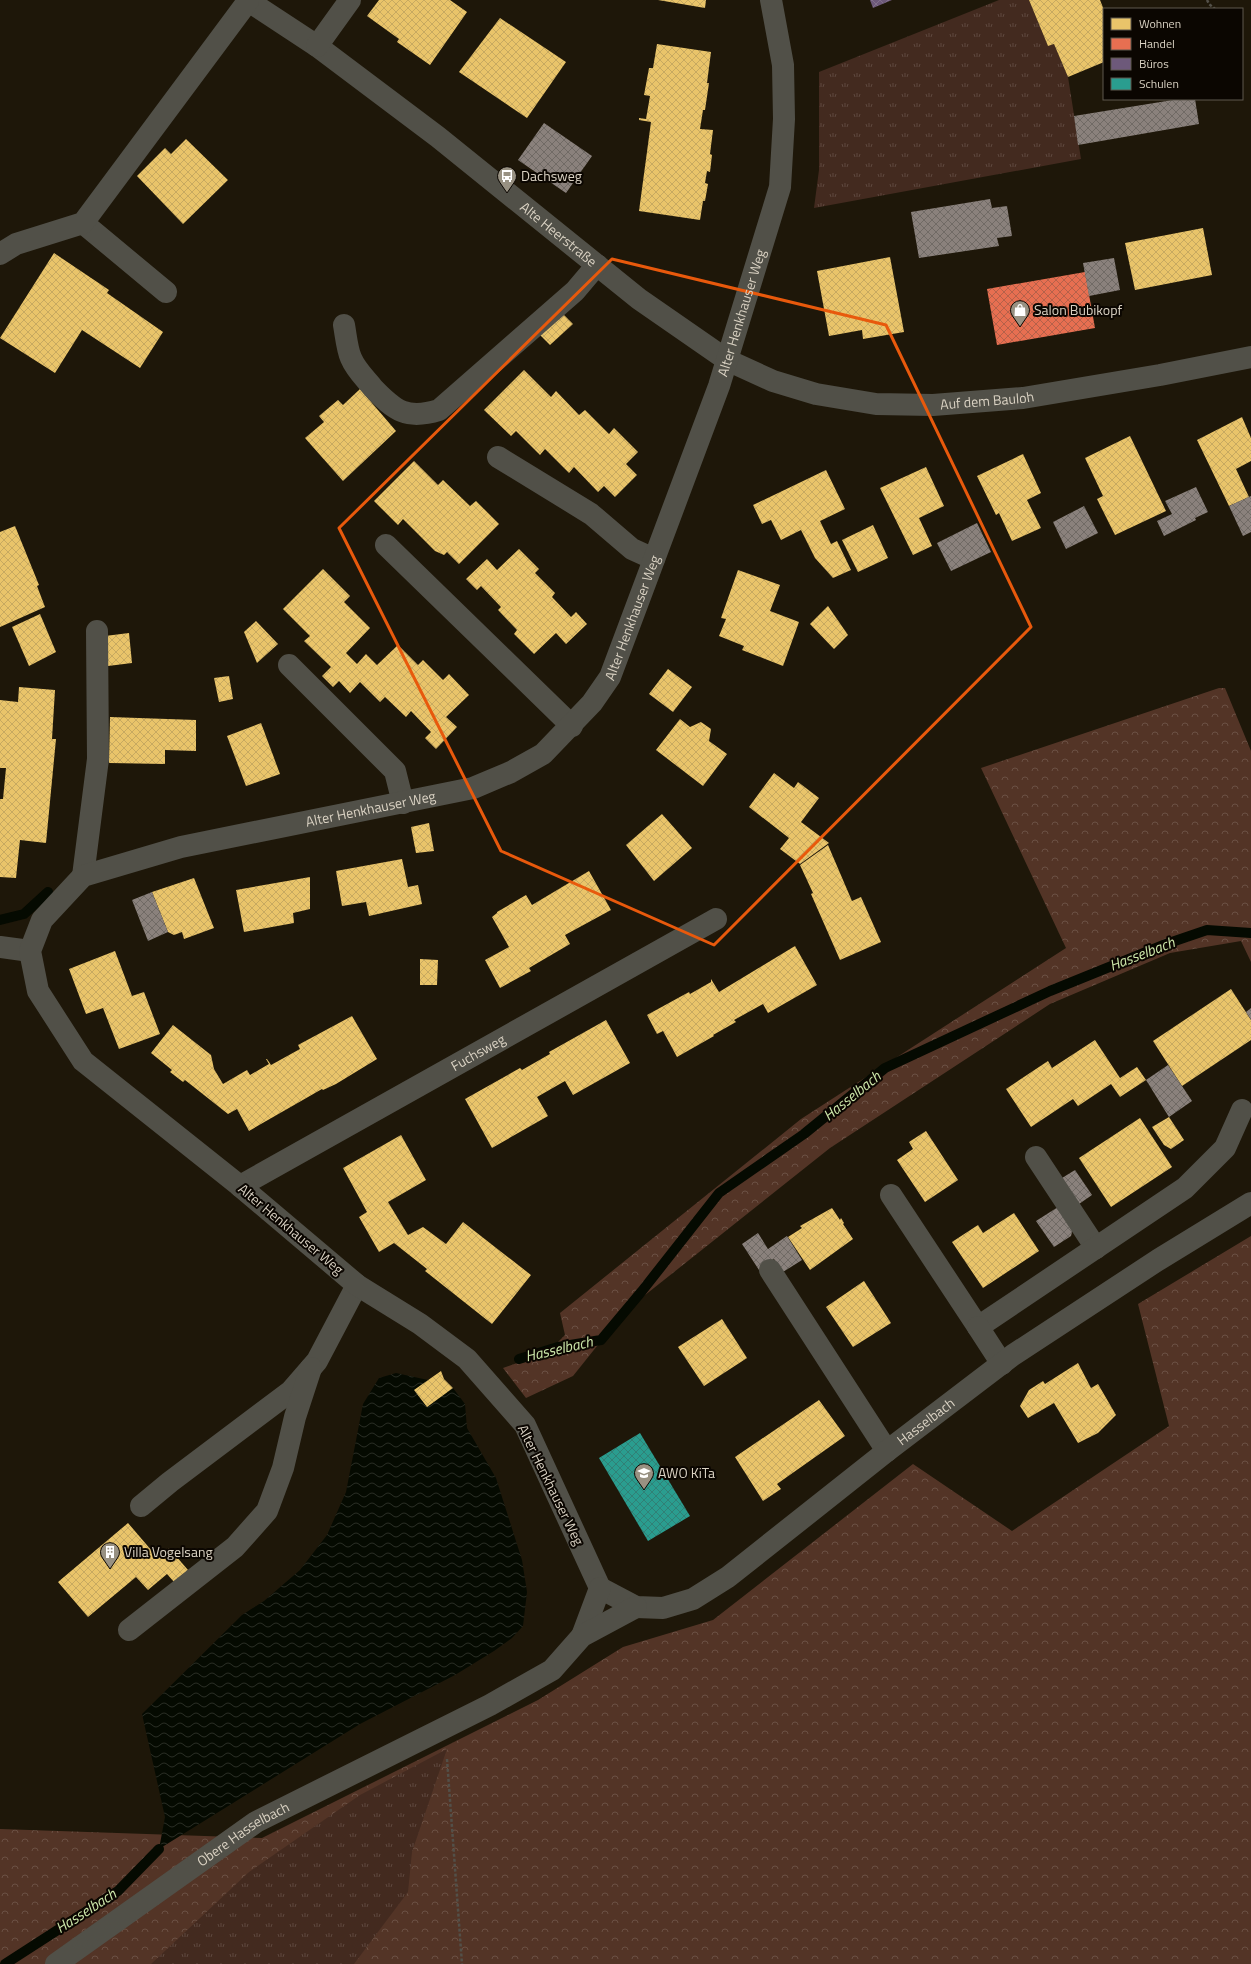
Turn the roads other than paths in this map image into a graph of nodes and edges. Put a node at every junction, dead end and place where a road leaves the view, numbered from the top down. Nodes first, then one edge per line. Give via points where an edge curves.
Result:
1 (350, 0) edge
2 (771, 0) edge
3 (247, 1) edge
4 (317, 46) junction
5 (83, 222) junction
6 (0, 254) edge
7 (597, 265) junction
8 (166, 292) dead end
9 (344, 325) dead end
10 (1251, 357) edge
11 (727, 360) junction
12 (498, 457) dead end
13 (386, 545) dead end
14 (654, 559) junction
15 (97, 631) dead end
16 (289, 665) dead end
17 (572, 726) junction
18 (403, 803) junction
19 (83, 876) junction
20 (716, 919) dead end
21 (0, 947) edge
22 (30, 951) junction
23 (1242, 1110) dead end
24 (1036, 1157) dead end
25 (240, 1186) junction
26 (891, 1195) dead end
27 (1251, 1203) edge
28 (1096, 1248) junction
29 (770, 1270) dead end
30 (357, 1285) junction
31 (978, 1327) junction
32 (1002, 1364) junction
33 (311, 1368) junction
34 (887, 1451) junction
35 (141, 1506) dead end
36 (600, 1588) junction
37 (636, 1607) junction
38 (129, 1630) dead end
39 (582, 1636) junction
40 (56, 1964) edge

1 - 4 street
2 - 11 street, Alter Henkhauser Weg via 783,65 784,119 780,187
3 - 4 street, Alte Heerstraße
3 - 5 street
4 - 7 street, Alte Heerstraße via 438,137
5 - 6 street via 16,244
5 - 8 street
7 - 9 street via 575,291 445,405 426,414 400,412 372,387 350,357
7 - 11 street, Alte Heerstraße via 639,299
10 - 11 street, Auf dem Bauloh via 1023,398 933,405 876,404 816,394 773,381
11 - 14 street, Alter Henkhauser Weg
12 - 14 street via 591,514 632,549
13 - 17 street
14 - 17 street, Alter Henkhauser Weg via 610,677
15 - 19 street via 98,759
16 - 18 street via 395,771
17 - 18 street, Alter Henkhauser Weg via 543,754 511,772 473,788
18 - 19 street, Alter Henkhauser Weg via 181,847
19 - 22 street via 42,920
20 - 25 street, Fuchsweg
21 - 22 street
22 - 25 street, Alter Henkhauser Weg via 38,991 82,1061
23 - 28 street via 1225,1148 1185,1188
24 - 28 street
25 - 30 street, Alter Henkhauser Weg
26 - 31 street
27 - 32 street, Hasselbach via 1158,1260
28 - 31 street
29 - 34 street
30 - 33 street
30 - 36 street, Alter Henkhauser Weg via 420,1324 467,1359 525,1426
31 - 32 street
32 - 34 street, Hasselbach
33 - 35 street via 291,1392
33 - 38 street via 295,1417 283,1468 267,1511 235,1547
34 - 37 street, Hasselbach via 728,1577 693,1600 663,1608
36 - 37 street, Hasselbach
36 - 39 street
37 - 39 street
39 - 40 street, Obere Hasselbach via 552,1670 490,1705 256,1822

